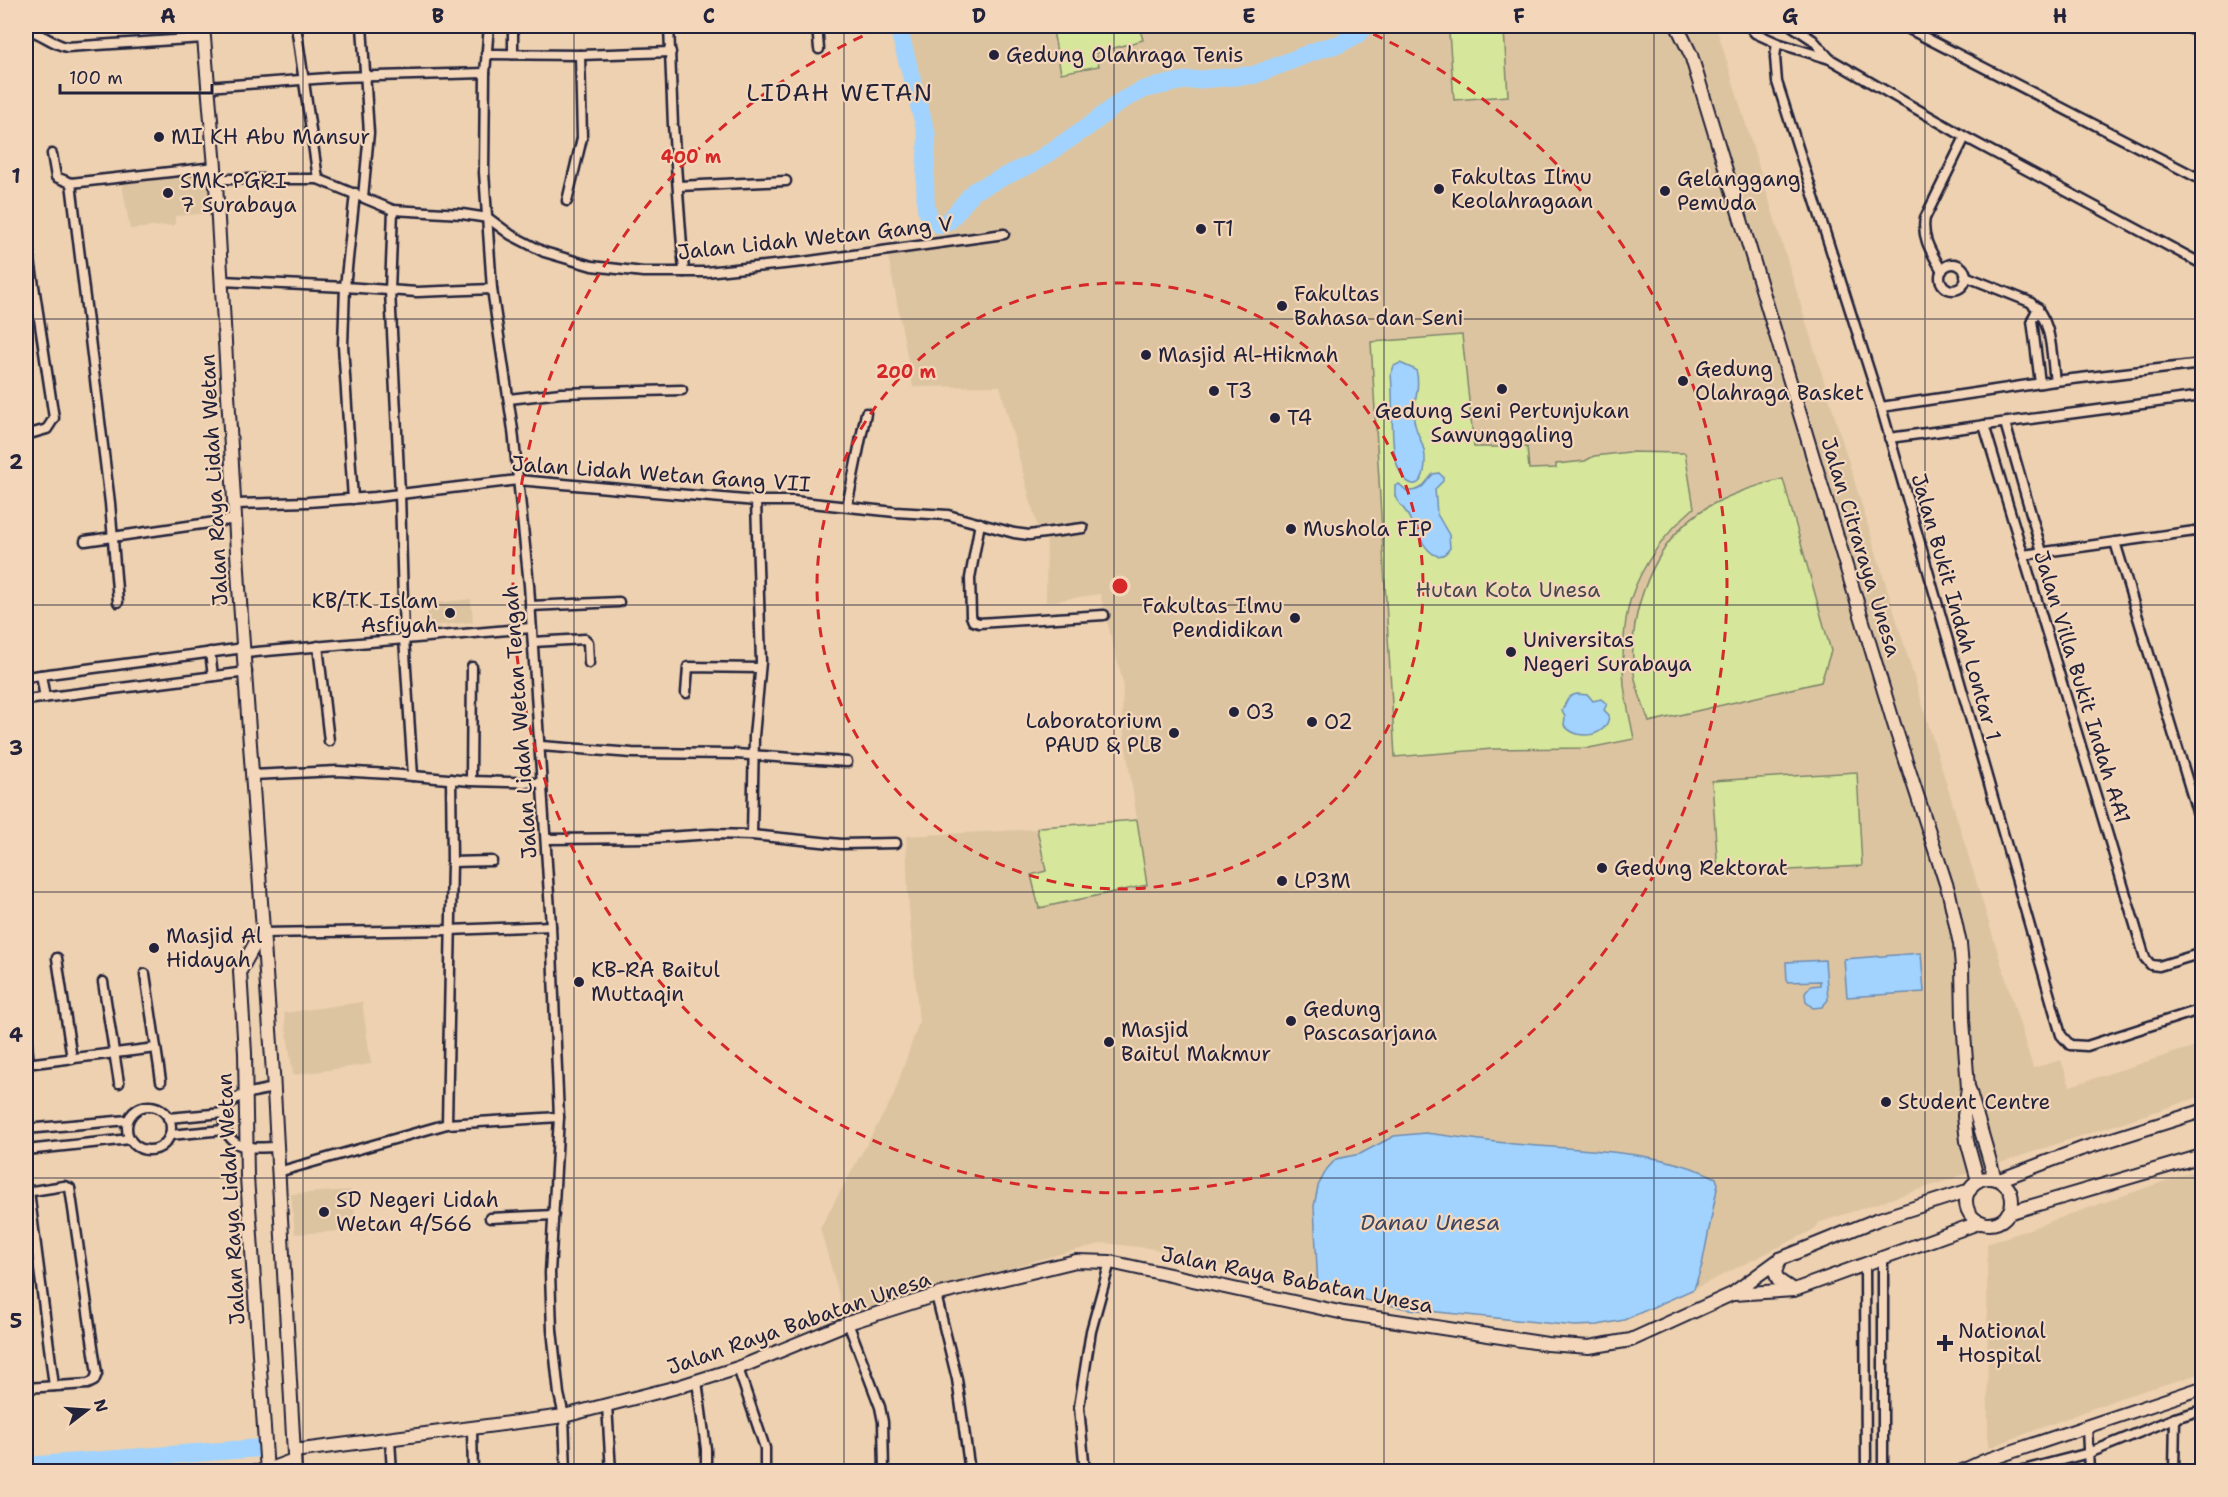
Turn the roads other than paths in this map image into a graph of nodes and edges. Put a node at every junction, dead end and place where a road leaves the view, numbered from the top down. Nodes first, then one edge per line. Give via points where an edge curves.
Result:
1 (296, 26) edge
2 (362, 26) edge
3 (489, 26) edge
4 (513, 26) edge
5 (669, 26) edge
6 (817, 26) edge
7 (1677, 26) edge
8 (1749, 26) edge
9 (1792, 26) edge
10 (1903, 26) edge
11 (2186, 26) edge
12 (26, 30) edge
13 (203, 32) edge
14 (2202, 34) edge
15 (1777, 43) junction
16 (819, 49) dead end
17 (671, 52) junction
18 (486, 54) junction
19 (513, 54) junction
20 (580, 55) junction
21 (1830, 59) junction
22 (485, 73) junction
23 (366, 76) junction
24 (303, 79) junction
25 (207, 87) junction
26 (1965, 136) junction
27 (52, 154) dead end
28 (215, 173) junction
29 (318, 179) junction
30 (2202, 180) edge
31 (786, 181) dead end
32 (71, 183) junction
33 (679, 186) junction
34 (359, 195) junction
35 (567, 201) dead end
36 (393, 210) junction
37 (488, 218) junction
38 (26, 233) edge
39 (1004, 234) dead end
40 (2202, 264) edge
41 (1942, 271) junction
42 (684, 272) junction
43 (1965, 276) junction
44 (222, 281) junction
45 (345, 287) junction
46 (492, 289) junction
47 (390, 291) junction
48 (2038, 308) junction
49 (2202, 364) edge
50 (2055, 381) junction
51 (2040, 384) junction
52 (682, 390) dead end
53 (2202, 396) edge
54 (508, 399) junction
55 (1881, 407) junction
56 (866, 413) dead end
57 (2005, 423) junction
58 (1984, 425) junction
59 (26, 435) edge
60 (1889, 438) junction
61 (518, 480) junction
62 (400, 493) junction
63 (353, 499) junction
64 (756, 501) junction
65 (235, 504) junction
66 (847, 506) junction
67 (236, 519) junction
68 (980, 523) junction
69 (1083, 528) dead end
70 (2202, 530) edge
71 (113, 538) junction
72 (85, 541) dead end
73 (2115, 542) junction
74 (2042, 552) junction
75 (2023, 555) junction
76 (118, 602) dead end
77 (619, 602) dead end
78 (530, 606) junction
79 (1104, 615) dead end
80 (531, 628) junction
81 (404, 638) junction
82 (533, 642) junction
83 (318, 646) junction
84 (244, 650) junction
85 (210, 652) junction
86 (589, 663) dead end
87 (472, 667) dead end
88 (760, 668) junction
89 (247, 672) junction
90 (41, 675) junction
91 (26, 676) edge
92 (213, 676) junction
93 (686, 693) dead end
94 (45, 698) junction
95 (26, 700) edge
96 (329, 741) dead end
97 (541, 746) junction
98 (753, 756) junction
99 (847, 762) dead end
100 (252, 775) junction
101 (413, 776) junction
102 (451, 779) junction
103 (471, 781) junction
104 (542, 783) junction
105 (2202, 828) edge
106 (752, 835) junction
107 (546, 839) junction
108 (896, 843) dead end
109 (452, 861) junction
110 (492, 861) dead end
111 (551, 926) junction
112 (450, 930) junction
113 (262, 933) junction
114 (2202, 952) edge
115 (57, 958) dead end
116 (145, 974) dead end
117 (104, 982) dead end
118 (2202, 1009) edge
119 (26, 1035) edge
120 (156, 1048) junction
121 (114, 1053) junction
122 (72, 1059) junction
123 (27, 1064) edge
124 (161, 1081) dead end
125 (119, 1083) dead end
126 (274, 1088) junction
127 (1968, 1088) junction
128 (245, 1094) junction
129 (2202, 1112) edge
130 (224, 1113) junction
131 (559, 1117) junction
132 (168, 1118) junction
133 (128, 1120) junction
134 (447, 1124) junction
135 (26, 1129) edge
136 (224, 1130) junction
137 (170, 1136) junction
138 (130, 1139) junction
139 (246, 1146) junction
140 (277, 1147) junction
141 (26, 1150) edge
142 (2202, 1156) edge
143 (278, 1172) junction
144 (1997, 1179) junction
145 (1969, 1188) junction
146 (27, 1191) edge
147 (2008, 1213) junction
148 (554, 1215) junction
149 (490, 1218) dead end
150 (1975, 1224) junction
151 (1780, 1259) junction
152 (1883, 1259) junction
153 (1110, 1262) junction
154 (1865, 1265) junction
155 (1794, 1290) junction
156 (1732, 1294) junction
157 (936, 1295) junction
158 (848, 1323) junction
159 (738, 1368) junction
160 (697, 1381) junction
161 (54, 1386) junction
162 (26, 1388) edge
163 (2202, 1388) edge
164 (607, 1405) junction
165 (2202, 1410) edge
166 (564, 1416) junction
167 (2175, 1418) junction
168 (2087, 1426) junction
169 (472, 1430) junction
170 (390, 1440) junction
171 (2089, 1453) junction
172 (294, 1461) edge
173 (267, 1471) edge
174 (222, 1472) edge
175 (392, 1472) edge
176 (473, 1472) edge
177 (566, 1472) edge
178 (611, 1472) edge
179 (706, 1472) edge
180 (765, 1472) edge
181 (884, 1472) edge
182 (970, 1472) edge
183 (1085, 1472) edge
184 (1866, 1472) edge
185 (1883, 1472) edge
186 (1960, 1472) edge
187 (2016, 1472) edge
188 (2089, 1472) edge
189 (2174, 1472) edge

1 - 24 street
2 - 23 street
3 - 18 street, Jalan Lidah Wetan Tengah
4 - 19 street
5 - 17 street
6 - 16 street
7 - 127 main road, Jalan Citraraya Unesa via 1691,55 1949,893 1960,944
8 - 15 street
9 - 21 street via 1813,40
10 - 30 street
11 - 14 street
12 - 13 street via 67,46
13 - 25 main road, Jalan Raya Lidah Wetan
15 - 21 street
15 - 55 street, Jalan Bukit Indah Lontar 1 via 1777,82
17 - 20 street
17 - 33 street
18 - 19 street
18 - 22 street, Jalan Lidah Wetan Tengah
19 - 20 street
20 - 35 street via 582,138
21 - 26 street
22 - 23 street
22 - 37 street, Jalan Lidah Wetan Tengah via 484,172
23 - 24 street
23 - 34 street via 369,133
24 - 25 street
24 - 29 street
25 - 28 main road, Jalan Raya Lidah Wetan
26 - 40 street
26 - 41 street via 1925,218 1927,244
27 - 32 street via 56,177
28 - 29 street, Jalan Lidah Wetan Gang V
28 - 32 street, Jalan Lidah Wetan Gang V
28 - 44 main road, Jalan Raya Lidah Wetan
29 - 34 street, Jalan Lidah Wetan Gang V
31 - 33 street
32 - 71 street
33 - 42 street
34 - 36 street, Jalan Lidah Wetan Gang V
34 - 45 street
36 - 37 street, Jalan Lidah Wetan Gang V
36 - 47 street
37 - 42 street, Jalan Lidah Wetan Gang V via 511,236 544,252 592,266
37 - 46 street, Jalan Lidah Wetan Tengah
38 - 59 street via 54,418 47,429
39 - 42 street, Jalan Lidah Wetan Gang V via 803,261
41 - 43 street via 1955,265 1962,268
41 - 43 street via 1941,283 1948,289 1964,284
43 - 48 street
44 - 45 street
44 - 65 main road, Jalan Raya Lidah Wetan
45 - 47 street
45 - 63 street via 343,345
46 - 47 street
46 - 54 street, Jalan Lidah Wetan Tengah
47 - 62 street
48 - 50 street via 2046,318
48 - 51 street via 2032,320
49 - 50 street
50 - 51 street
51 - 55 street
52 - 54 street via 561,393
53 - 57 street
54 - 61 street, Jalan Lidah Wetan Tengah
55 - 60 street, Jalan Bukit Indah Lontar 1
56 - 66 street
57 - 58 street
57 - 74 street, Jalan Villa Bukit Indah AA1
58 - 60 street
58 - 75 street, Jalan Villa Bukit Indah AA1
60 - 118 street, Jalan Bukit Indah Lontar 1 via 2061,1035 2070,1046 2087,1046
61 - 62 street, Jalan Lidah Wetan Gang VII
61 - 64 street, Jalan Lidah Wetan Gang VII
61 - 78 street, Jalan Lidah Wetan Tengah
62 - 63 street, Jalan Lidah Wetan Gang VII
62 - 81 street
63 - 65 street, Jalan Lidah Wetan Gang VII
64 - 66 street, Jalan Lidah Wetan Gang VII
64 - 88 street
65 - 67 main road, Jalan Raya Lidah Wetan
66 - 68 street, Jalan Lidah Wetan Gang VII via 948,515
67 - 71 street
67 - 84 main road, Jalan Raya Lidah Wetan
68 - 69 street, Jalan Lidah Wetan Gang VII via 1029,535
68 - 79 street via 970,578 973,621
70 - 73 street
71 - 72 street
71 - 76 street
73 - 74 street
73 - 105 street
74 - 75 street
75 - 114 street, Jalan Villa Bukit Indah AA1 via 2145,958 2151,965 2159,966
77 - 78 street
78 - 80 street, Jalan Lidah Wetan Tengah
80 - 81 street
80 - 82 street, Jalan Lidah Wetan Tengah
81 - 83 street
81 - 101 street
82 - 86 street via 585,639
82 - 97 street, Jalan Lidah Wetan Tengah
83 - 84 street
83 - 96 street
84 - 85 street
84 - 89 main road, Jalan Raya Lidah Wetan
85 - 90 street
85 - 92 street
87 - 103 street
88 - 93 street via 688,667
88 - 98 street
89 - 92 street
89 - 100 main road, Jalan Raya Lidah Wetan
90 - 91 street
90 - 94 street
92 - 94 street
94 - 95 street
97 - 98 street
97 - 104 street, Jalan Lidah Wetan Tengah
98 - 99 street
98 - 106 street
100 - 101 street via 337,771
100 - 113 main road, Jalan Raya Lidah Wetan
101 - 102 street
102 - 103 street
102 - 109 street
103 - 104 street
104 - 107 street, Jalan Lidah Wetan Tengah
106 - 107 street
106 - 108 street via 841,844
107 - 111 street, Jalan Lidah Wetan Tengah
109 - 110 street
109 - 112 street
111 - 112 street
111 - 131 street, Jalan Lidah Wetan Tengah
112 - 113 street
112 - 134 street
113 - 126 main road, Jalan Raya Lidah Wetan
113 - 128 main road, Jalan Raya Lidah Wetan via 240,971
115 - 122 street
116 - 120 street
117 - 121 street
119 - 123 street
120 - 121 street
120 - 124 street
121 - 122 street
121 - 125 street
122 - 123 street
126 - 128 street
126 - 140 main road, Jalan Raya Lidah Wetan
127 - 144 main road, Jalan Citraraya Unesa
127 - 145 main road, Jalan Citraraya Unesa via 1964,1116
128 - 130 street via 231,1101
128 - 139 main road, Jalan Raya Lidah Wetan
129 - 144 main road
130 - 132 street
130 - 136 street
131 - 134 street
131 - 148 street, Jalan Lidah Wetan Tengah
132 - 133 street via 163,1111 148,1106
132 - 137 street
133 - 135 street
133 - 138 street
134 - 143 street
136 - 137 street
136 - 139 street via 236,1144
137 - 138 street via 156,1149 146,1150
138 - 141 street
139 - 140 street
139 - 173 main road, Jalan Raya Lidah Wetan
140 - 143 main road, Jalan Raya Lidah Wetan
142 - 147 main road
143 - 172 main road, Jalan Raya Lidah Wetan
144 - 145 main road via 1983,1179
144 - 147 main road via 2011,1194
145 - 150 main road via 1967,1204
145 - 151 main road
146 - 161 street
146 - 161 street via 70,1188 97,1374 88,1384
147 - 150 main road via 1993,1223
148 - 149 street
148 - 166 street, Jalan Lidah Wetan Tengah via 552,1329
150 - 152 main road
151 - 155 main road via 1775,1272 1778,1280
151 - 156 main road
152 - 154 main road
152 - 185 street
153 - 156 main road, Jalan Raya Babatan Unesa via 1344,1313 1590,1347 1631,1340
153 - 157 main road, Jalan Raya Babatan Unesa via 1076,1261
153 - 183 street via 1091,1331 1079,1407
154 - 155 main road
154 - 184 street
155 - 156 main road
157 - 158 main road, Jalan Raya Babatan Unesa
157 - 182 street via 957,1379
158 - 159 main road, Jalan Raya Babatan Unesa
158 - 181 street via 880,1407
159 - 160 main road, Jalan Raya Babatan Unesa
159 - 180 street via 765,1448
160 - 164 main road, Jalan Raya Babatan Unesa
160 - 179 street
161 - 162 street
163 - 168 main road
164 - 166 main road, Jalan Raya Babatan Unesa
164 - 178 street
165 - 167 street
166 - 169 main road, Jalan Raya Babatan Unesa
166 - 177 street, Jalan Lidah Wetan Tengah
167 - 171 street
167 - 189 street
168 - 171 street
168 - 186 main road
169 - 170 main road, Jalan Raya Babatan Unesa
169 - 176 street
170 - 172 main road, Jalan Raya Babatan Unesa
170 - 175 street
171 - 187 street
171 - 188 street
172 - 173 main road, Jalan Raya Babatan Unesa
173 - 174 street

